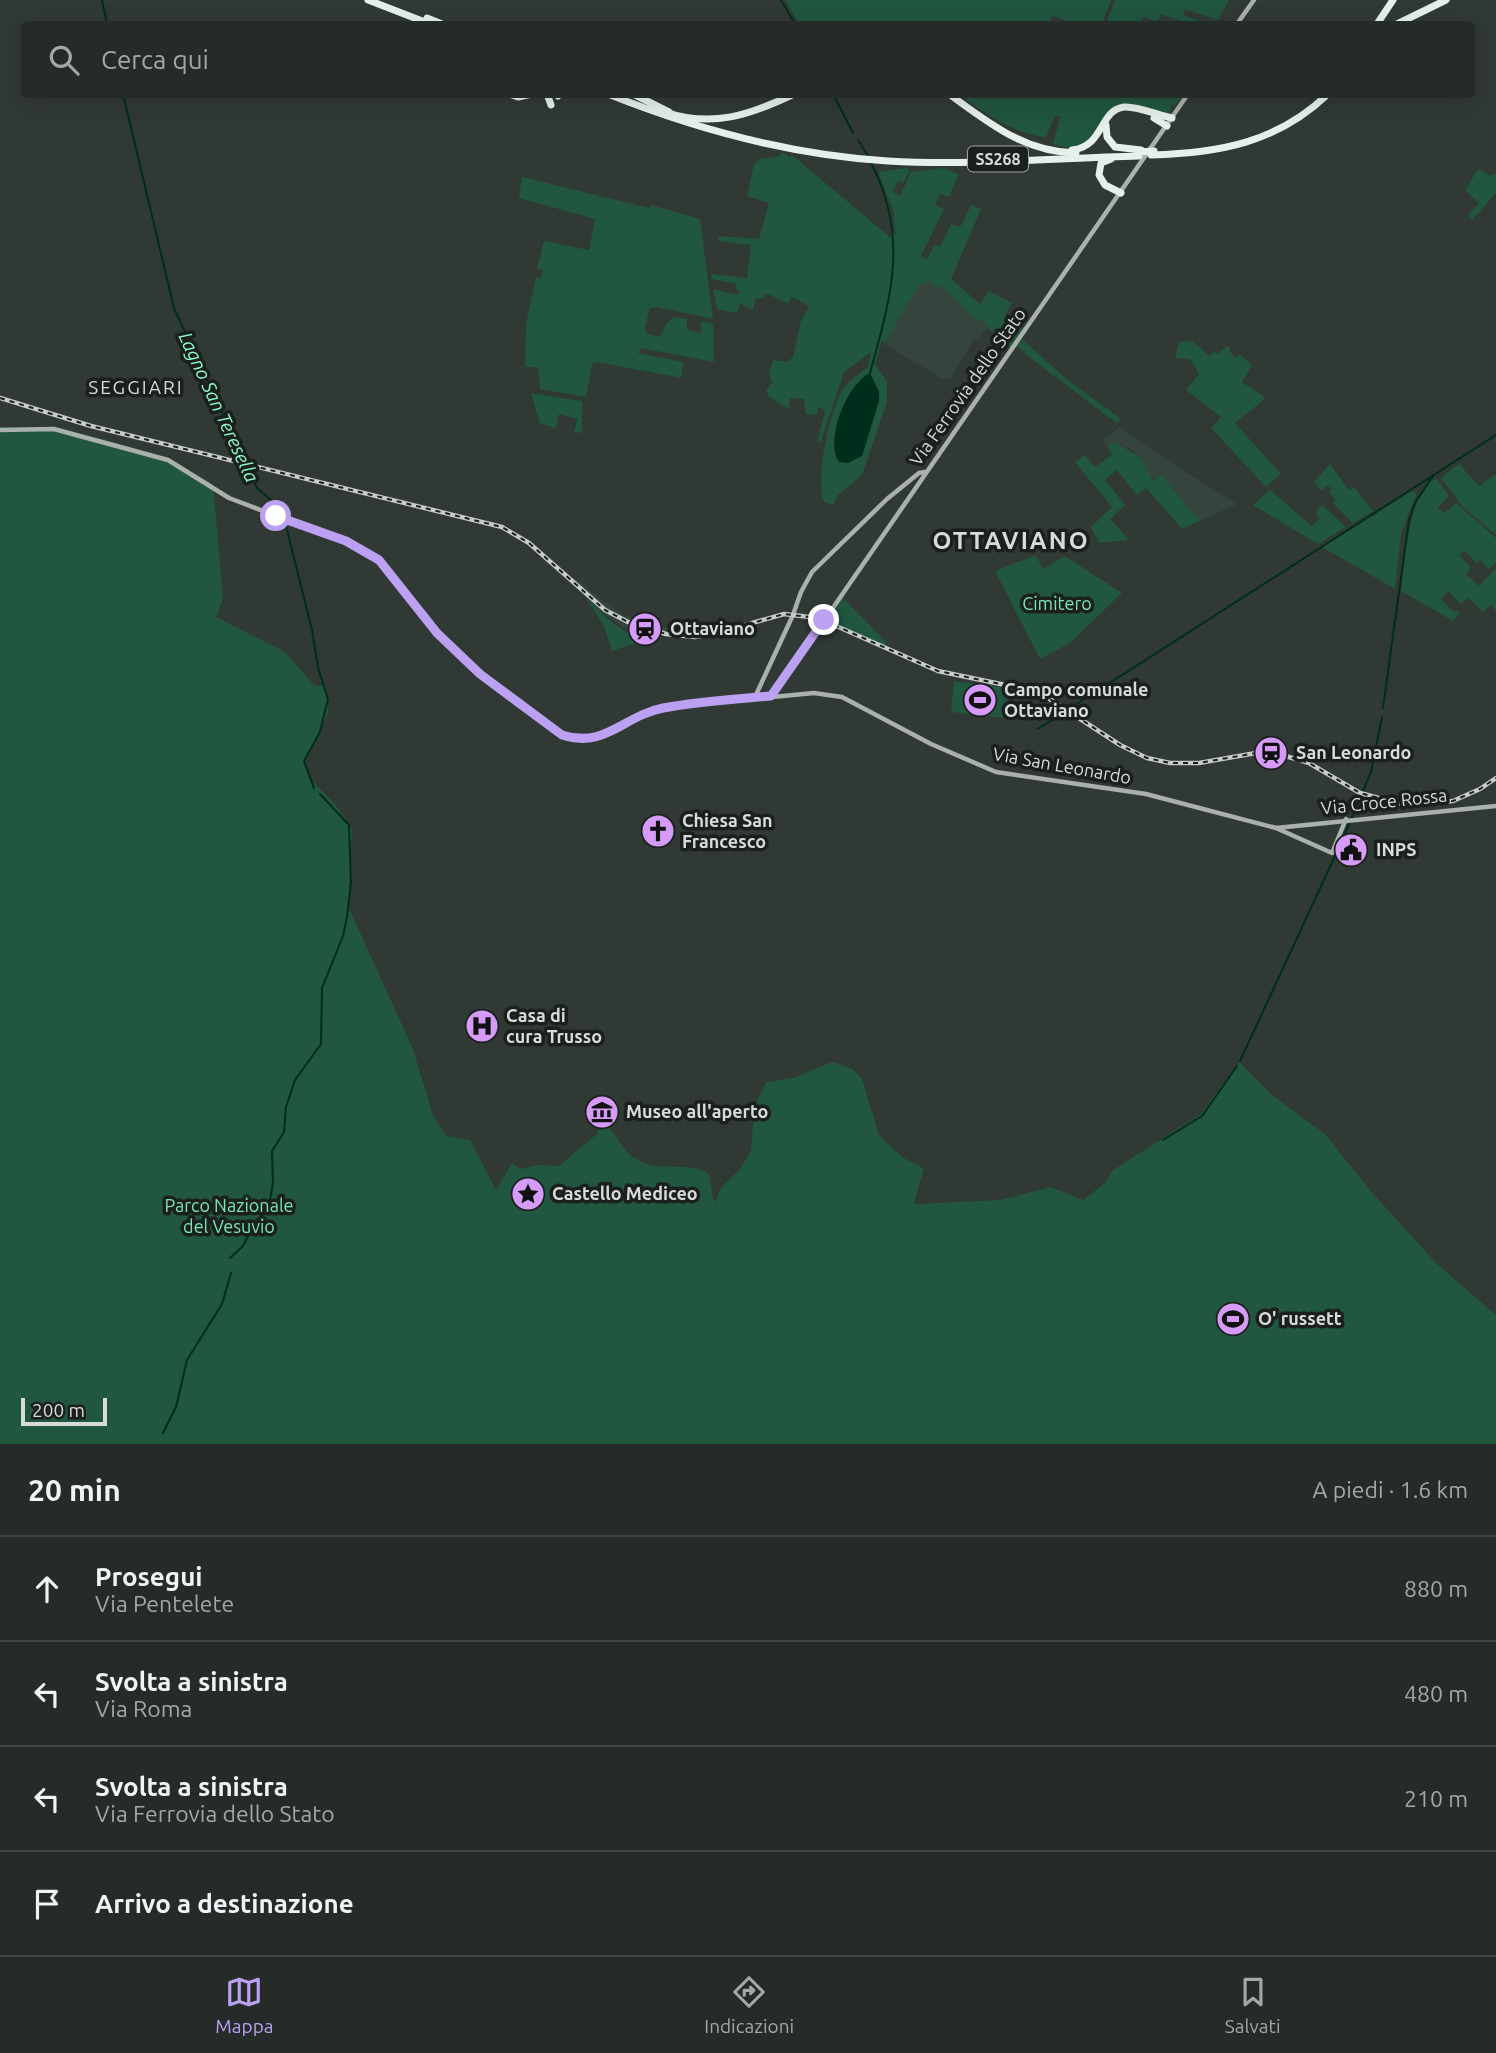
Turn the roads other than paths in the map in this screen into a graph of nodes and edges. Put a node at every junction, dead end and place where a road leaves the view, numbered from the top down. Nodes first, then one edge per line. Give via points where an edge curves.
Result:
1 (368, 0) edge
2 (381, 0) edge
3 (1254, 0) edge
4 (1393, 0) edge
5 (1446, 0) edge
6 (422, 21) edge
7 (434, 21) edge
8 (1239, 21) edge
9 (1379, 21) edge
10 (1403, 21) edge
11 (619, 98) edge
12 (629, 98) edge
13 (641, 98) edge
14 (784, 98) edge
15 (955, 98) edge
16 (1185, 98) edge
17 (1317, 98) edge
18 (1322, 98) edge
19 (679, 117) junction
20 (1172, 118) junction
21 (692, 124) junction
22 (1167, 126) junction
23 (1222, 148) junction
24 (1153, 152) junction
25 (1138, 153) junction
26 (1062, 154) junction
27 (1119, 195) junction
28 (0, 430) edge
29 (926, 472) junction
30 (771, 696) junction
31 (755, 698) junction
32 (1496, 806) edge
33 (1349, 819) junction
34 (1276, 828) junction

1 - 6 highway
2 - 7 highway
3 - 8 main road
4 - 9 highway
5 - 10 highway
11 - 21 highway, SS268
12 - 19 highway, SS268
13 - 19 highway
14 - 21 highway, SS268 via 738,117
15 - 26 highway, SS268 via 1013,138
16 - 20 main road, Via Ferrovia dello Stato
17 - 23 highway, SS268 via 1276,128
18 - 23 highway, SS268 via 1277,131
19 - 21 highway, SS268
20 - 22 main road, Via Ferrovia dello Stato
20 - 26 highway via 1129,107 1118,109 1089,145
21 - 26 highway, SS268 via 743,139 874,160 924,162
22 - 25 highway via 1129,109 1112,114 1106,132 1111,144
22 - 27 main road, Via Ferrovia dello Stato
23 - 24 highway, SS268
23 - 24 highway, SS268
24 - 25 highway, SS268, bridge
25 - 26 highway, SS268
25 - 27 highway via 1106,159 1098,168 1102,182
26 - 27 highway via 1092,163 1101,183
27 - 29 main road, Via Ferrovia dello Stato
28 - 31 main road, Via San Leonardo via 44,428 168,460 229,499 346,541 379,560 437,633 480,674 562,735 596,739 657,709
29 - 30 main road, Via Ferrovia dello Stato
29 - 31 main road via 887,499 812,572
30 - 31 main road, Via San Leonardo
30 - 34 main road, Via San Leonardo via 814,693 842,697 996,772 1146,794
32 - 33 main road, Via Croce Rossa
33 - 34 main road, Via Croce Rossa
33 - 34 main road via 1332,853

